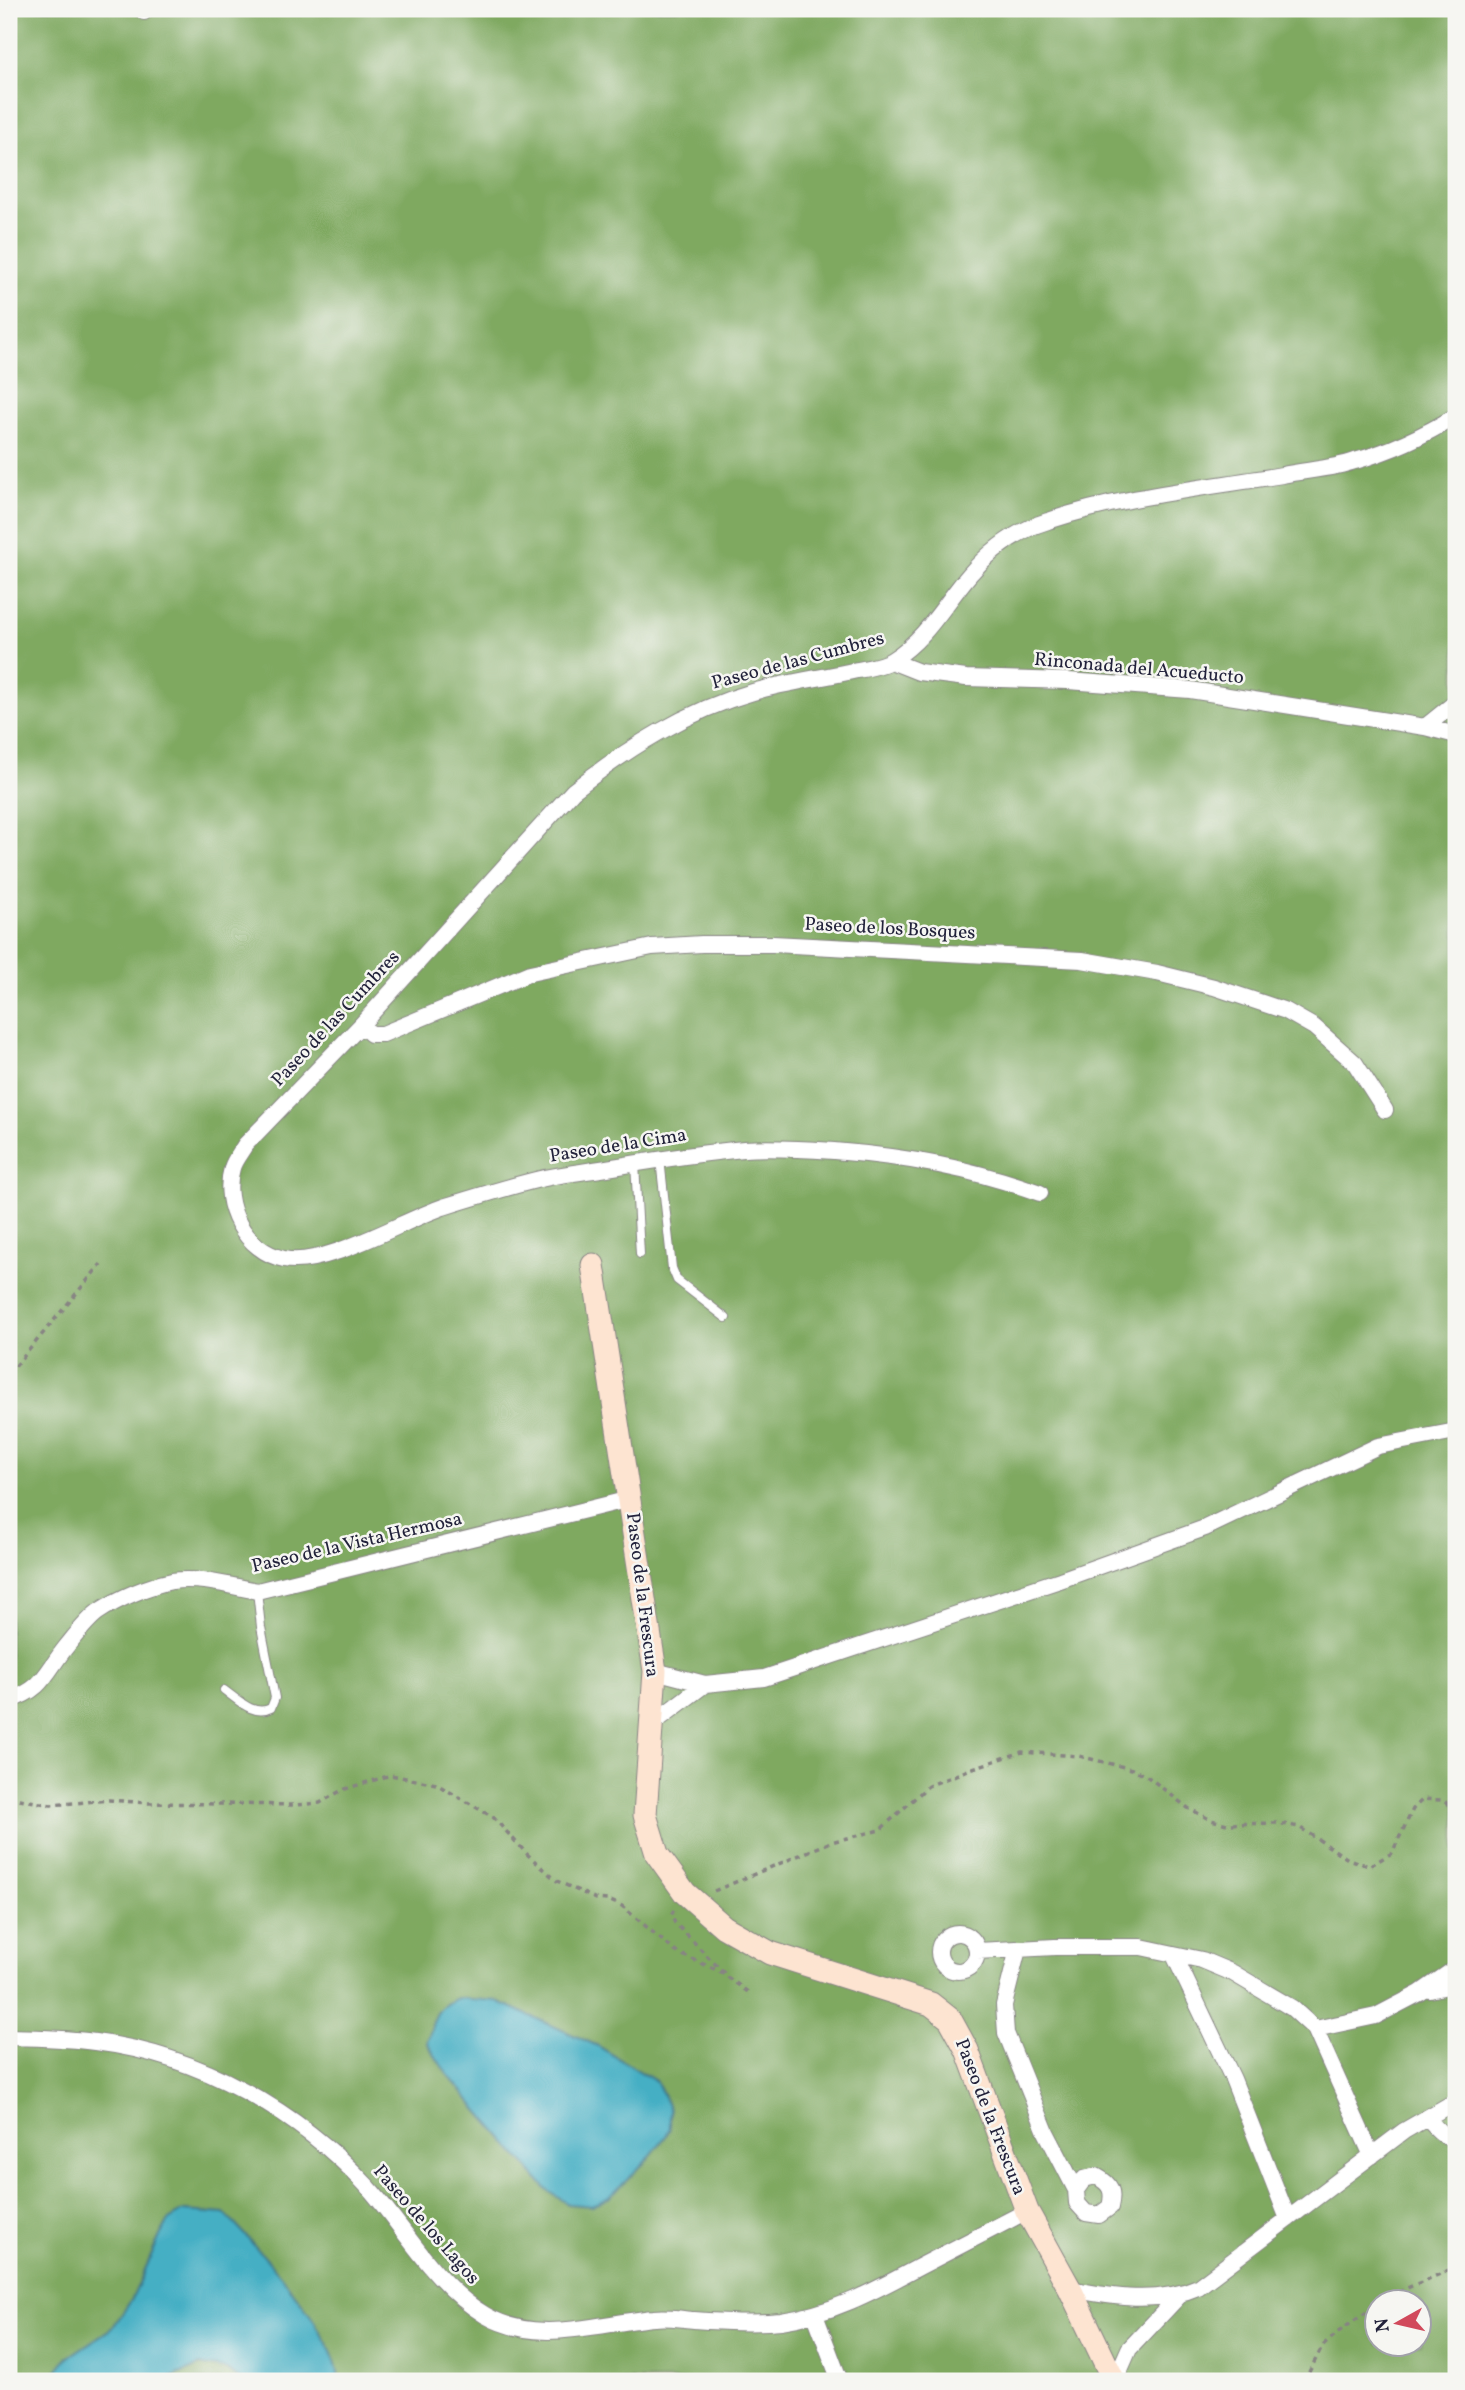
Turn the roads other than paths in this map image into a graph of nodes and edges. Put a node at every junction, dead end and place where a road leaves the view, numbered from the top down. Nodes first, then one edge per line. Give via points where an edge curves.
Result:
1 (1456, 416) edge
2 (891, 661) junction
3 (1456, 702) edge
4 (1425, 727) junction
5 (1456, 735) edge
6 (361, 1025) junction
7 (1385, 1110) dead end
8 (660, 1159) junction
9 (635, 1163) junction
10 (1040, 1193) dead end
11 (233, 1210) joint
12 (640, 1254) dead end
13 (593, 1265) dead end
14 (726, 1318) dead end
15 (1456, 1431) edge
16 (630, 1499) junction
17 (257, 1591) junction
18 (655, 1671) junction
19 (705, 1684) junction
20 (224, 1690) dead end
21 (9, 1700) edge
22 (652, 1724) junction
23 (1018, 1949) junction
24 (978, 1951) dead end
25 (1174, 1955) junction
26 (1456, 1968) edge
27 (1456, 1984) edge
28 (1420, 1993) junction
29 (1315, 2029) junction
30 (9, 2037) edge
31 (1456, 2101) edge
32 (1427, 2118) junction
33 (1456, 2139) edge
34 (1372, 2157) junction
35 (1076, 2190) dead end
36 (1027, 2211) junction
37 (1288, 2219) junction
38 (1070, 2289) junction
39 (1179, 2296) junction
40 (815, 2315) junction
41 (840, 2381) edge
42 (1114, 2381) edge

1 - 2 street, Paseo de las Cumbres via 1353,462 1138,500 1045,522 987,555 940,616
2 - 4 street, Rinconada del Acueducto via 919,672 966,678 1190,690
2 - 6 street, Paseo de las Cumbres via 754,691 704,709 609,763 573,791
3 - 4 street
4 - 5 street, Rinconada del Acueducto
6 - 7 street, Paseo de los Bosques via 371,1034 383,1034 530,973 652,947 773,944 1082,960 1214,986 1286,1011 1314,1027 1355,1063
6 - 11 street, Paseo de las Cumbres via 245,1145 232,1166
8 - 9 street, Paseo de la Cima
8 - 10 street, Paseo de la Cima via 746,1149 883,1155 953,1166
8 - 14 lane via 672,1268 677,1280
9 - 11 street, Paseo de la Cima via 541,1179 454,1204 304,1260 284,1259 260,1248 241,1228
9 - 12 lane
13 - 16 street, Paseo de la Frescura
15 - 19 street via 1378,1446 1205,1528 1060,1580 764,1678
16 - 17 street, Paseo de la Vista Hermosa
16 - 18 street, Paseo de la Frescura
17 - 20 lane via 275,1698 263,1712
17 - 21 street, Paseo de la Vista Hermosa via 174,1581 139,1591 97,1613 45,1678 23,1696
18 - 19 street
18 - 22 street, Paseo de la Frescura
19 - 22 street
22 - 36 street, Paseo de la Frescura via 645,1815 657,1854 691,1898 724,1927 770,1953 931,2004 950,2019 967,2050
23 - 24 street
23 - 25 street via 1141,1947
23 - 35 street via 1004,2005 1006,2033 1046,2132
25 - 29 street via 1233,1973 1292,2008
25 - 37 street via 1233,2079
26 - 28 street
27 - 28 street
28 - 29 street via 1376,2017
29 - 34 street
30 - 40 street, Paseo de los Lagos via 134,2049 174,2060 255,2095 334,2154 463,2301 517,2328 550,2332 657,2317 742,2323
31 - 32 street
32 - 33 street via 1441,2133
32 - 34 street
34 - 37 street
36 - 38 street, Paseo de la Frescura
36 - 40 street, Paseo de los Lagos via 850,2303
37 - 39 street via 1198,2287
38 - 39 street via 1118,2298
38 - 42 street, Paseo de la Frescura
39 - 42 street via 1129,2349
40 - 41 street

